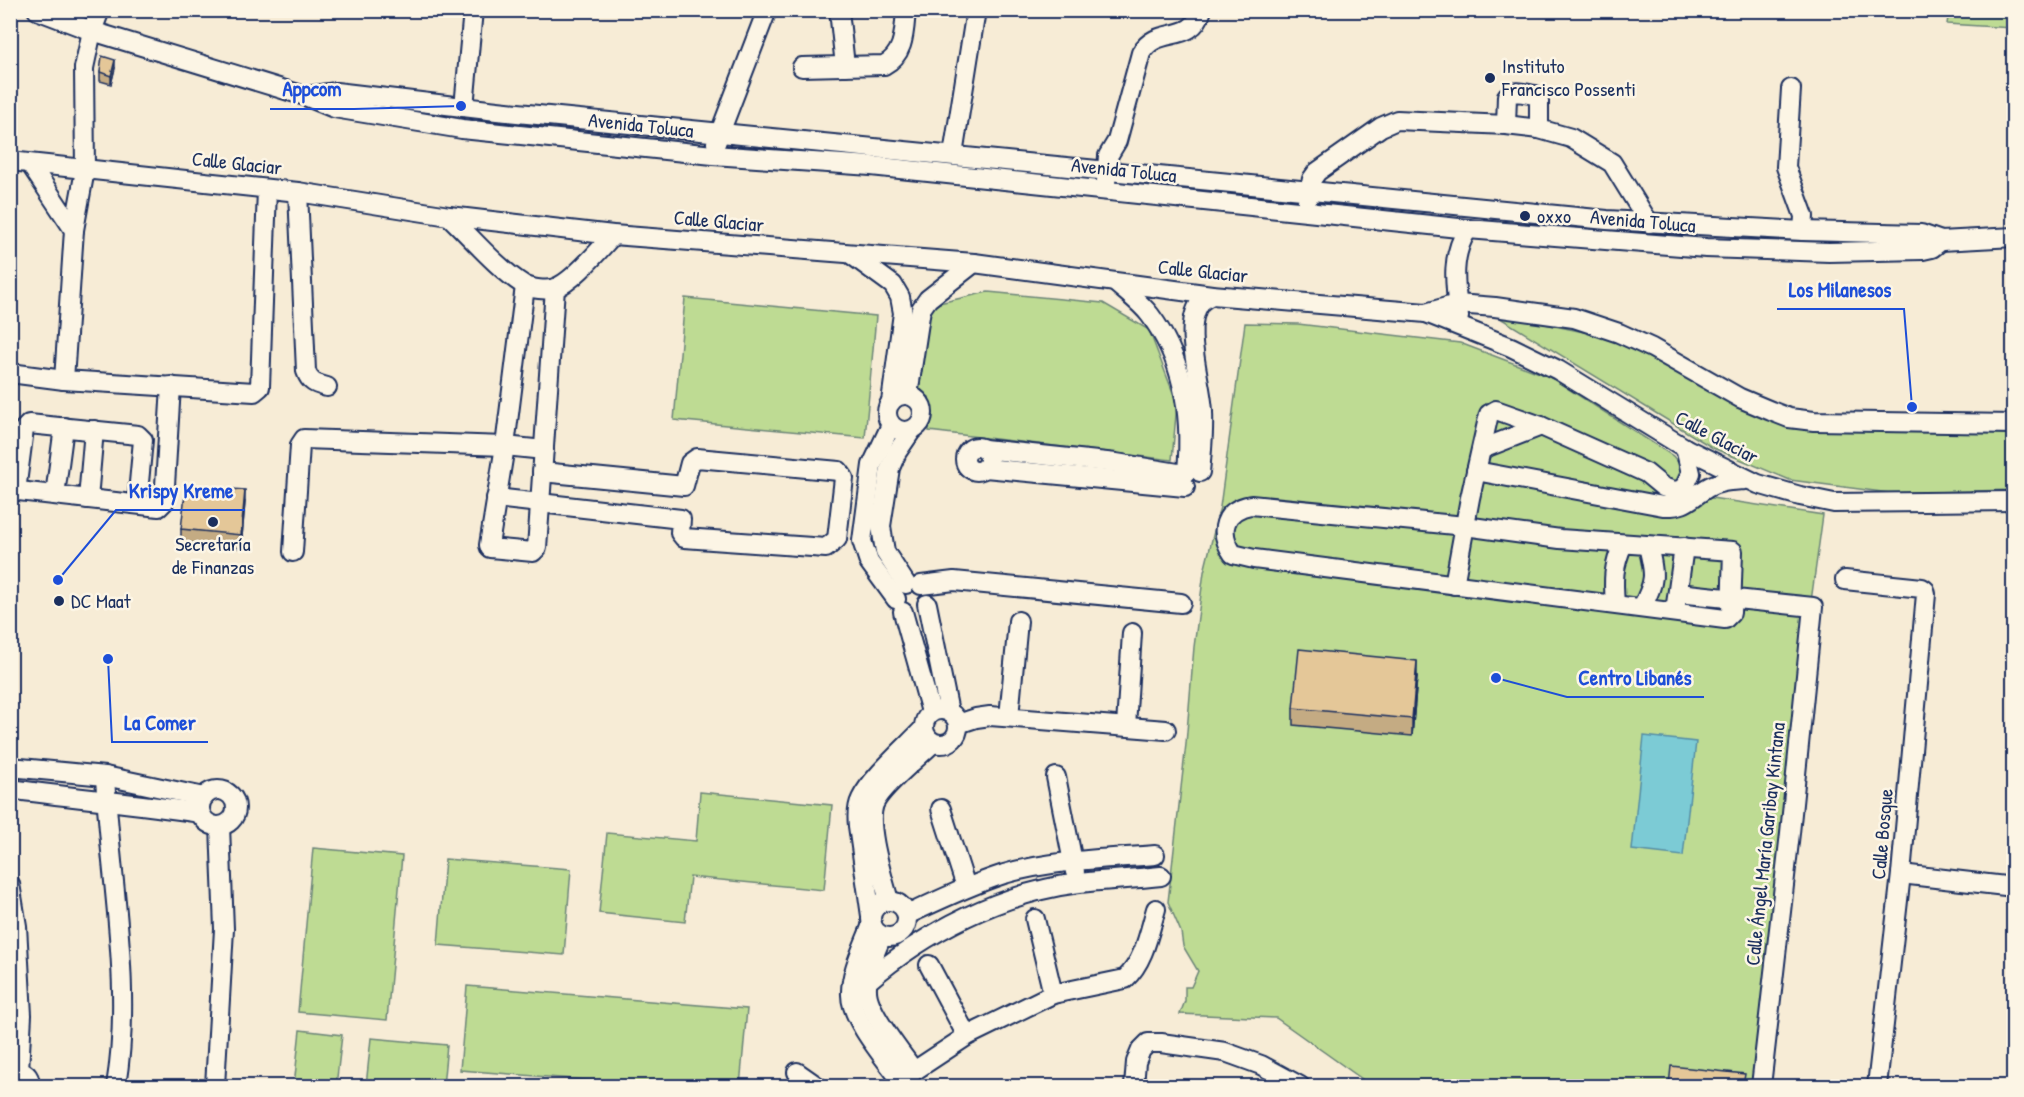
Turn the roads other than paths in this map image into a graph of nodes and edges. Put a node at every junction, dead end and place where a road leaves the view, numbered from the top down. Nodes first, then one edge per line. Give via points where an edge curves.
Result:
1 (37, 10) edge
2 (100, 10) edge
3 (474, 10) edge
4 (766, 10) edge
5 (840, 10) edge
6 (906, 10) edge
7 (976, 10) edge
8 (1202, 10) edge
9 (92, 31) junction
10 (844, 66) junction
11 (802, 67) dead end
12 (1791, 89) dead end
13 (305, 96) junction
14 (464, 107) junction
15 (1506, 125) junction
16 (1539, 129) junction
17 (719, 133) junction
18 (713, 155) junction
19 (953, 155) junction
20 (10, 161) edge
21 (30, 164) junction
22 (85, 170) junction
23 (1114, 172) junction
24 (267, 189) junction
25 (1113, 191) junction
26 (1308, 191) junction
27 (298, 192) junction
28 (1305, 212) junction
29 (449, 216) junction
30 (1649, 223) junction
31 (1468, 229) junction
32 (74, 230) junction
33 (1803, 231) junction
34 (613, 235) junction
35 (2013, 237) edge
36 (1941, 241) junction
37 (850, 254) junction
38 (974, 263) junction
39 (1116, 283) junction
40 (525, 286) junction
41 (555, 288) junction
42 (1212, 295) junction
43 (1457, 304) junction
44 (1426, 313) junction
45 (1460, 327) junction
46 (1186, 360) junction
47 (10, 373) edge
48 (64, 380) junction
49 (171, 386) junction
50 (327, 387) dead end
51 (900, 399) junction
52 (2013, 424) edge
53 (891, 425) junction
54 (1541, 426) junction
55 (64, 427) junction
56 (94, 430) junction
57 (912, 430) junction
58 (505, 446) junction
59 (1685, 448) junction
60 (1482, 449) junction
61 (544, 450) junction
62 (1043, 464) junction
63 (1476, 471) junction
64 (542, 472) junction
65 (1691, 473) junction
66 (1745, 480) junction
67 (684, 486) junction
68 (1708, 487) junction
69 (13, 490) edge
70 (55, 495) junction
71 (496, 498) junction
72 (88, 499) junction
73 (1675, 499) junction
74 (2013, 501) edge
75 (541, 502) junction
76 (137, 504) junction
77 (681, 519) junction
78 (1466, 526) junction
79 (1623, 544) junction
80 (1648, 546) junction
81 (1684, 547) junction
82 (293, 552) dead end
83 (1845, 580) dead end
84 (914, 584) junction
85 (1454, 585) junction
86 (1678, 592) junction
87 (1732, 599) junction
88 (1181, 603) dead end
89 (927, 604) junction
90 (1616, 604) junction
91 (900, 605) junction
92 (1642, 607) junction
93 (1675, 612) junction
94 (1018, 621) dead end
95 (1132, 633) dead end
96 (1009, 717) junction
97 (954, 718) junction
98 (1126, 726) junction
99 (929, 728) junction
100 (1166, 730) dead end
101 (10, 766) edge
102 (105, 777) junction
103 (1056, 777) dead end
104 (10, 789) edge
105 (106, 799) junction
106 (202, 805) junction
107 (941, 809) dead end
108 (220, 826) junction
109 (1155, 855) dead end
110 (1072, 861) junction
111 (1901, 874) junction
112 (1161, 876) dead end
113 (1078, 883) junction
114 (10, 884) edge
115 (966, 887) junction
116 (2013, 887) edge
117 (889, 902) junction
118 (1156, 909) dead end
119 (907, 915) junction
120 (1035, 919) dead end
121 (875, 925) junction
122 (929, 964) dead end
123 (867, 982) junction
124 (1053, 994) junction
125 (967, 1036) junction
126 (796, 1072) dead end
127 (20, 1077) edge
128 (904, 1080) edge
129 (116, 1086) edge
130 (215, 1086) edge
131 (817, 1086) edge
132 (1134, 1086) edge
133 (1300, 1086) edge
134 (1761, 1086) edge
135 (1877, 1086) edge

1 - 9 street, Avenida Toluca
2 - 9 street
3 - 14 street
4 - 17 street
5 - 10 street
6 - 10 street via 902,43 893,60 884,65
7 - 19 street
8 - 23 street via 1188,31 1155,39 1141,53 1117,141 1108,156
9 - 13 street, Avenida Toluca
9 - 22 street via 84,68
10 - 11 street
12 - 33 street via 1786,167 1804,216
13 - 14 street, Avenida Toluca via 336,92
13 - 18 street, Avenida Toluca via 334,108 462,129
14 - 17 street, Avenida Toluca
15 - 16 street
15 - 16 street via 1507,96 1513,92 1535,95 1539,100
15 - 26 street via 1397,120 1317,172
16 - 30 street via 1571,138 1612,163
17 - 18 street
17 - 19 street, Avenida Toluca
18 - 25 street, Avenida Toluca via 849,164
19 - 23 street, Avenida Toluca
20 - 21 street, Calle Glaciar
21 - 22 street, Calle Glaciar
21 - 32 street
22 - 24 street, Calle Glaciar
22 - 32 street
23 - 25 street
23 - 26 street, Avenida Toluca
24 - 27 street, Calle Glaciar
24 - 49 street via 260,387 254,392
25 - 28 street, Avenida Toluca
26 - 28 street
26 - 30 street, Avenida Toluca
27 - 29 street, Calle Glaciar
27 - 50 street via 306,371 308,380
28 - 31 street, Avenida Toluca
29 - 34 street, Calle Glaciar
29 - 40 street
30 - 33 street, Avenida Toluca
31 - 36 street, Avenida Toluca via 1674,246 1829,252 1923,250
31 - 43 street via 1460,241 1455,265
32 - 48 street
33 - 36 street, Avenida Toluca via 1921,234
34 - 37 street, Calle Glaciar
34 - 41 street
35 - 36 street, Avenida Toluca
37 - 38 street, Calle Glaciar
37 - 51 street via 893,285 900,297
38 - 39 street, Calle Glaciar
38 - 51 street via 921,309
39 - 42 street, Calle Glaciar
39 - 46 street via 1149,314 1170,346
40 - 41 street
40 - 58 street
41 - 61 street
42 - 44 street, Calle Glaciar
42 - 46 street via 1200,304
43 - 44 street, Calle Glaciar
43 - 45 street
43 - 52 street, Calle Glaciar via 1574,318 1620,333 1740,398 1789,418
44 - 45 street, Calle Glaciar
45 - 59 street, Calle Glaciar via 1558,370
46 - 62 street via 1201,386 1203,413 1203,443 1189,476
47 - 48 street
48 - 49 street
49 - 76 street via 164,502 159,507
51 - 53 street via 888,410
51 - 57 street via 917,399 922,406 920,425
53 - 57 street via 905,432
53 - 91 street via 872,465 862,541 869,562
54 - 60 street
54 - 60 street via 1496,410 1490,414
54 - 73 street via 1646,474
55 - 56 street
55 - 69 street via 26,425
55 - 70 street
56 - 72 street
56 - 76 street via 138,435 143,440
57 - 84 street via 890,468 881,526 885,552
58 - 61 street
58 - 71 street
58 - 82 street via 304,439 300,445
59 - 65 street
59 - 66 street, Calle Glaciar
60 - 63 street
61 - 64 street
62 - 62 street via 980,447 969,450 965,459 966,465 975,471
63 - 73 street via 1663,506
63 - 78 street
64 - 67 street
64 - 75 street
65 - 68 street
65 - 73 street
66 - 68 street
66 - 74 street, Calle Glaciar via 1834,503
67 - 77 street
67 - 77 street via 690,463 697,458 839,471 844,478 837,539 826,548 684,538 680,533
68 - 73 street via 1686,503
69 - 70 street
70 - 72 street
71 - 75 street
71 - 75 street via 490,548 535,551
72 - 76 street
75 - 77 street
78 - 79 street
78 - 85 street
78 - 85 street via 1251,505 1238,507 1227,517 1225,534 1233,554
79 - 80 street
79 - 90 street via 1612,576
80 - 81 street
80 - 92 street via 1654,571 1651,590
81 - 86 street
81 - 87 street via 1733,551
83 - 111 street, Calle Bosque via 1922,588 1926,594
84 - 88 street via 954,581
84 - 89 street via 926,590
84 - 91 street via 901,587
85 - 90 street
86 - 87 street
86 - 93 street
87 - 93 street via 1731,613 1725,619
87 - 134 street, Calle Ángel María Garibay Kintana via 1813,607
89 - 91 street via 917,614
89 - 97 street
90 - 92 street
91 - 99 street
92 - 93 street
94 - 96 street
95 - 98 street
96 - 97 street
96 - 98 street
97 - 99 street via 940,710
97 - 99 street via 957,734 942,745
98 - 100 street
99 - 117 street via 874,804 871,824
99 - 121 street via 867,789 860,801 858,826
101 - 102 street
102 - 105 street
102 - 106 street
103 - 110 street
104 - 105 street
105 - 106 street
105 - 129 street via 123,1017
106 - 108 street via 210,824
106 - 108 street via 210,791 222,790 232,795 236,811 227,824
107 - 115 street
108 - 130 street via 224,929
109 - 110 street
110 - 113 street
110 - 115 street
111 - 116 street
111 - 135 street, Calle Bosque
112 - 113 street
113 - 123 street via 1038,891 975,912 905,951
114 - 127 street via 17,926 22,1015
115 - 119 street
117 - 119 street via 903,908
117 - 121 street via 874,908
118 - 124 street via 1133,973 1125,979
119 - 121 street via 904,930 897,936 890,937
120 - 124 street
121 - 123 street
121 - 128 street via 853,980 851,996 856,1016
122 - 125 street
123 - 128 street via 872,1009
124 - 125 street
125 - 128 street
126 - 131 street
132 - 133 street via 1136,1062 1140,1050 1148,1043 1225,1052 1261,1065

